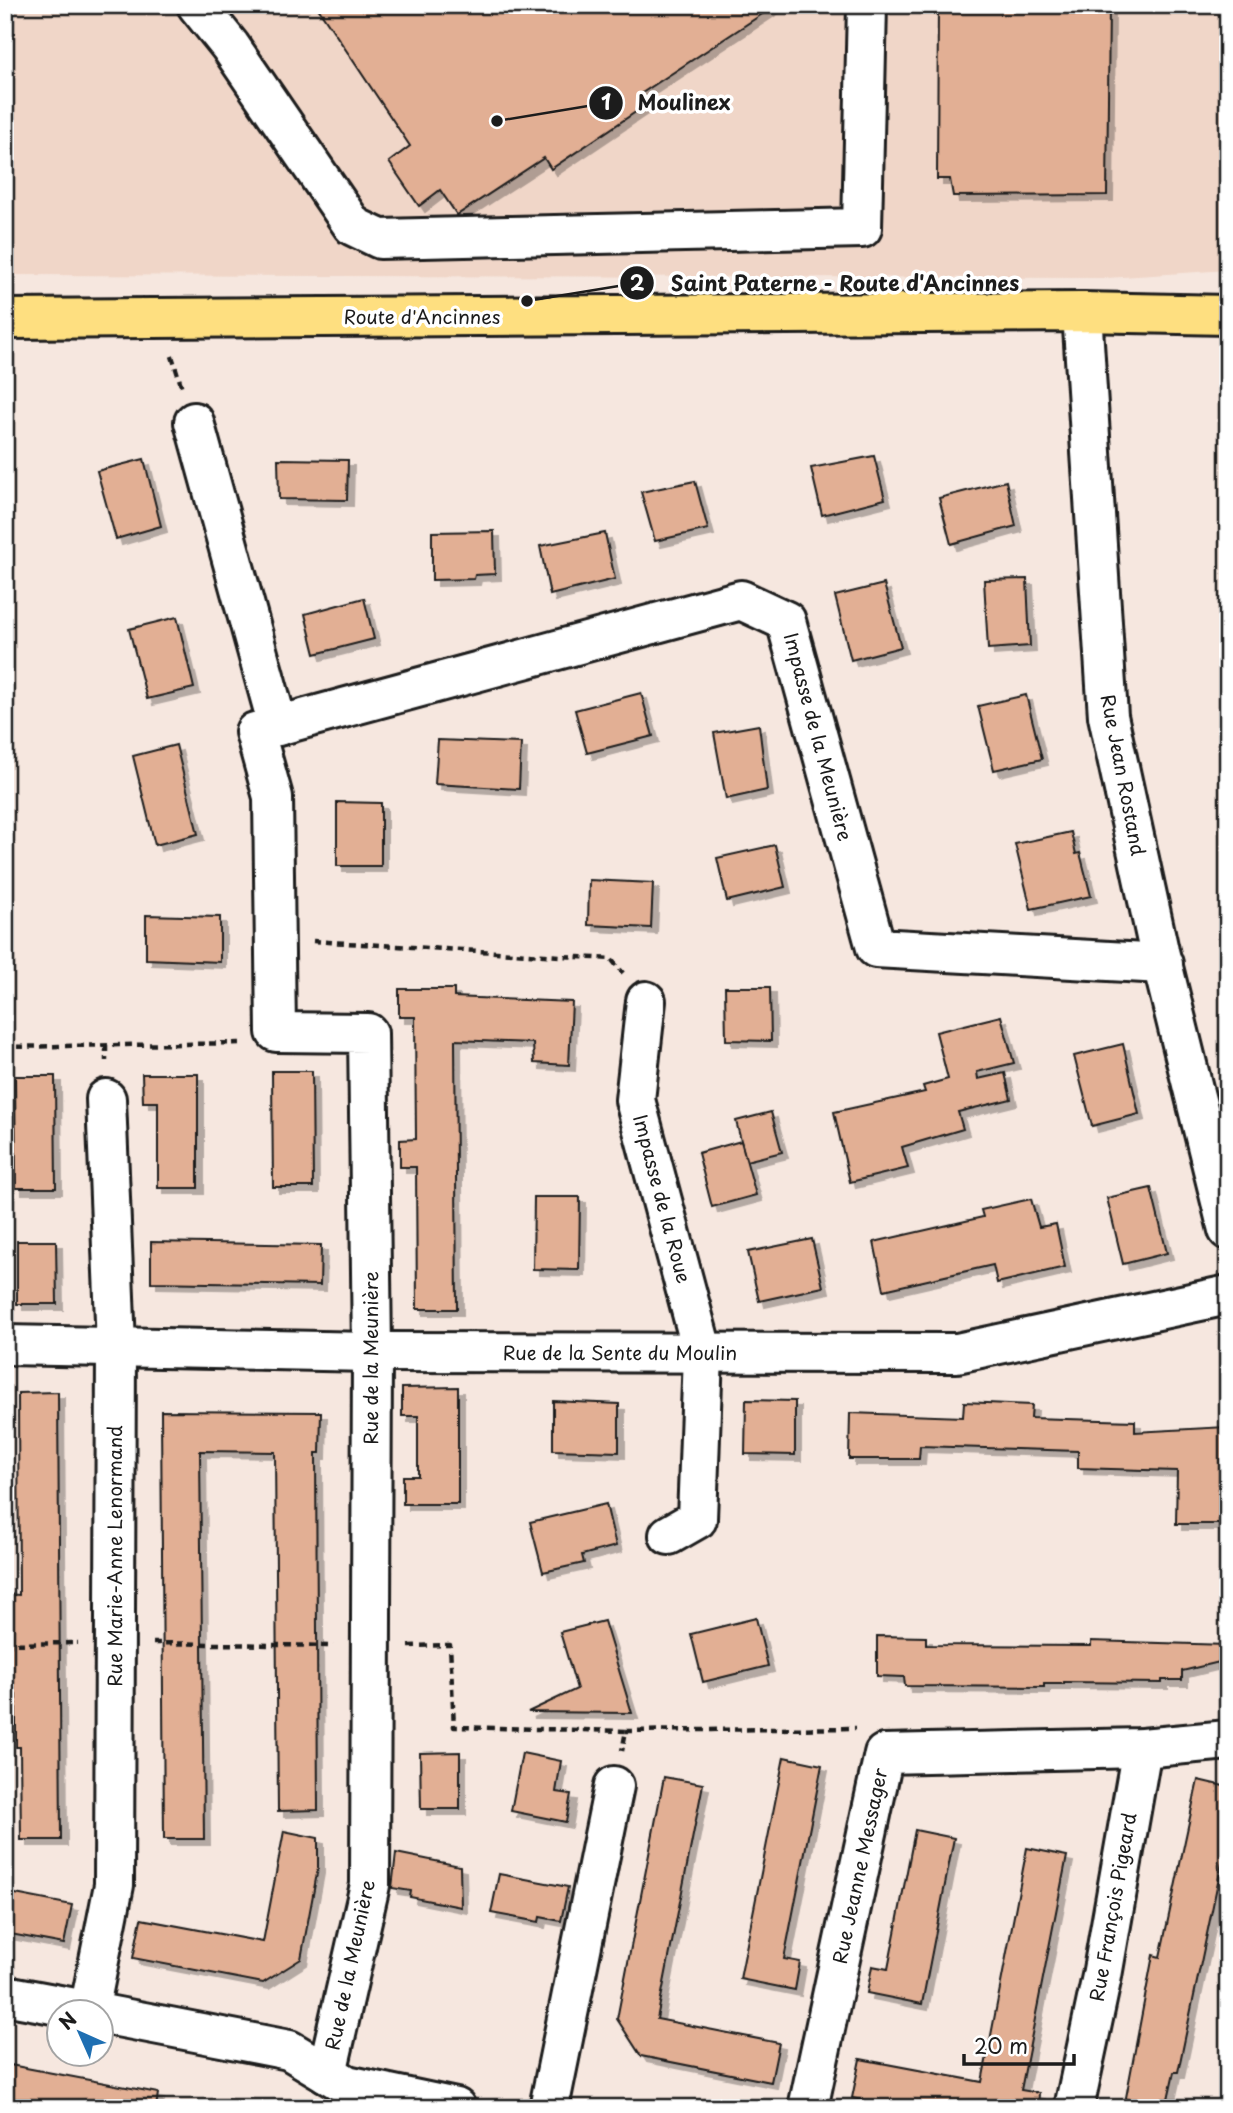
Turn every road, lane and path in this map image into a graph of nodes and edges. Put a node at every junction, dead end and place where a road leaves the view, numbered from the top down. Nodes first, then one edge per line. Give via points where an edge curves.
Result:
1 (197, 5) edge
2 (867, 5) edge
3 (1082, 312) junction
4 (1228, 315) edge
5 (5, 319) edge
6 (159, 319) junction
7 (194, 422) joint
8 (266, 729) junction
9 (275, 939) junction
10 (1163, 964) junction
11 (646, 1001) joint
12 (276, 1032) junction
13 (5, 1046) edge
14 (106, 1099) dead end
15 (1228, 1230) edge
16 (1228, 1295) edge
17 (5, 1345) edge
18 (117, 1346) junction
19 (372, 1352) junction
20 (703, 1354) junction
21 (669, 1535) dead end
22 (115, 1642) junction
23 (5, 1644) edge
24 (371, 1647) junction
25 (866, 1728) dead end
26 (626, 1731) junction
27 (1228, 1741) edge
28 (1142, 1748) junction
29 (614, 1787) joint
30 (5, 1994) edge
31 (93, 1997) edge
32 (46, 2002) edge
33 (116, 2017) edge
34 (327, 2073) junction
35 (444, 2106) edge
36 (549, 2108) edge
37 (807, 2108) edge
38 (1074, 2108) edge

1 - 2 street via 352,226 380,239 862,228
3 - 4 main road, Route d'Ancinnes
3 - 6 main road, Route d'Ancinnes
3 - 10 street, Rue Jean Rostand via 1108,716
5 - 6 main road, Route d'Ancinnes
6 - 7 path
7 - 8 street
8 - 9 street via 273,797
8 - 10 street, Impasse de la Meunière via 741,600 786,621 876,948
9 - 11 path via 611,959
9 - 12 street
10 - 15 street, Rue Jean Rostand
11 - 20 street, Impasse de la Roue via 635,1100
12 - 13 path via 261,1043
12 - 19 street, Rue de la Meunière via 368,1033
14 - 18 street, Rue Marie-Anne Lenormand
16 - 20 street, Rue de la Sente du Moulin via 957,1353
17 - 18 street, Rue de la Sente du Moulin
18 - 19 street, Rue de la Sente du Moulin
18 - 22 street, Rue Marie-Anne Lenormand
19 - 20 street, Rue de la Sente du Moulin
19 - 24 street, Rue de la Meunière
20 - 21 street, Impasse de la Roue via 698,1519
22 - 23 path
22 - 24 path
22 - 31 street, Rue Marie-Anne Lenormand via 114,1885
24 - 26 path via 450,1644 454,1727
24 - 34 street, Rue de la Meunière via 370,1885
25 - 26 path
26 - 29 path
27 - 28 street, Rue Jeanne Messager
28 - 37 street, Rue Jeanne Messager via 884,1755
28 - 38 street, Rue François Pigeard
29 - 36 street
30 - 32 street
33 - 34 street via 289,2050
34 - 35 street via 347,2085

